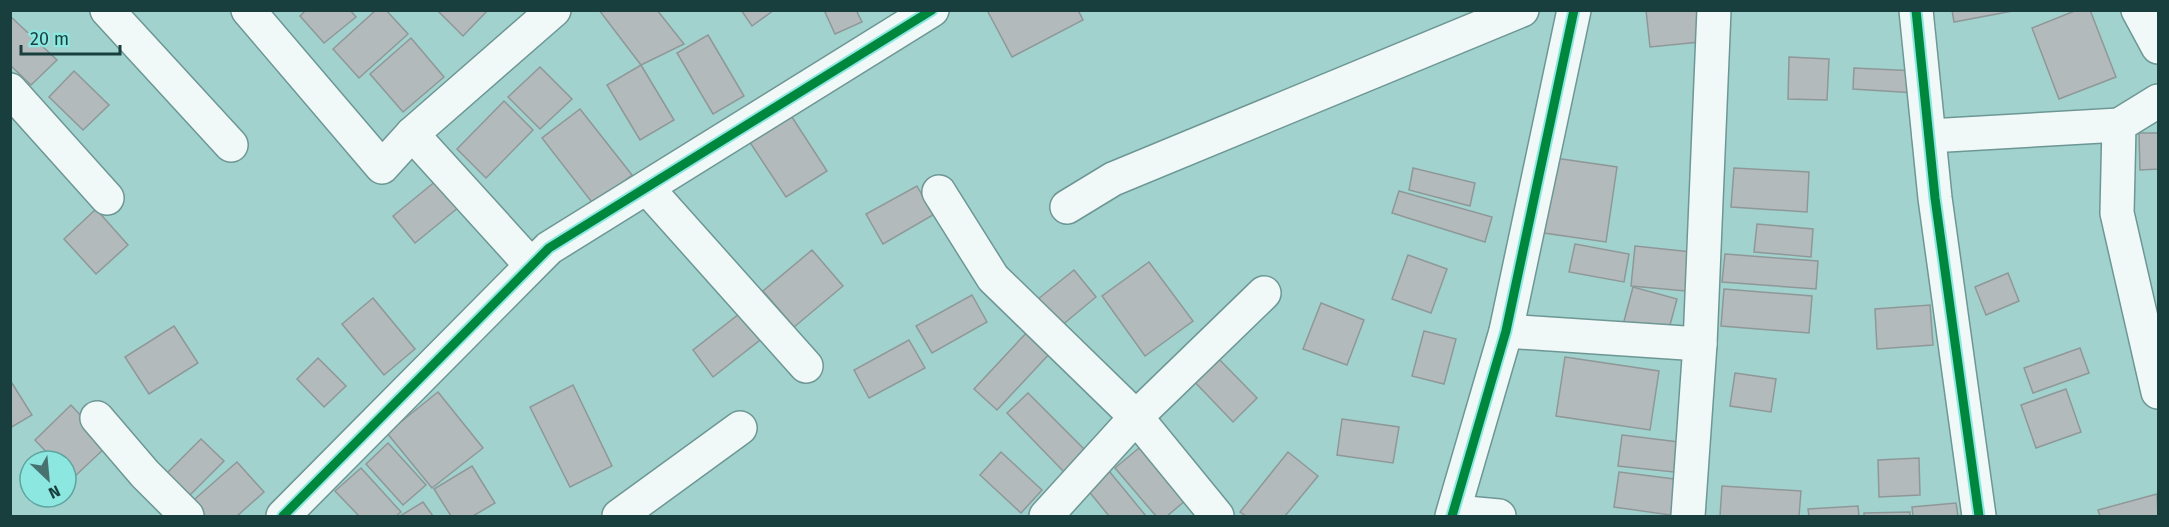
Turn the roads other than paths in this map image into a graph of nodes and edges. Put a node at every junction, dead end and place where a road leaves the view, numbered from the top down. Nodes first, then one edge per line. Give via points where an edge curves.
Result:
1 (107, 10) edge
2 (248, 10) edge
3 (554, 10) edge
4 (932, 10) edge
5 (1522, 10) edge
6 (1574, 10) edge
7 (1714, 10) edge
8 (1916, 10) edge
9 (2138, 10) edge
10 (2158, 47) edge
11 (10, 90) edge
12 (2158, 101) edge
13 (2119, 125) junction
14 (412, 134) junction
15 (1929, 136) junction
16 (231, 145) dead end
17 (647, 188) junction
18 (939, 192) dead end
19 (107, 198) dead end
20 (1067, 207) dead end
21 (531, 265) junction
22 (1264, 293) dead end
23 (1506, 331) junction
24 (1700, 344) junction
25 (806, 366) dead end
26 (2158, 392) edge
27 (1136, 417) junction
28 (97, 418) dead end
29 (740, 428) dead end
30 (1453, 514) edge
31 (187, 516) edge
32 (283, 516) edge
33 (619, 516) edge
34 (1046, 516) edge
35 (1217, 516) edge
36 (1499, 516) edge
37 (1688, 516) edge
38 (1978, 516) edge

1 - 16 street
2 - 14 street via 382,167
3 - 14 street
4 - 17 street
5 - 20 street via 1113,178
6 - 23 street
7 - 24 street
8 - 15 street
9 - 10 street
11 - 19 street
12 - 13 street
13 - 15 street
13 - 26 street via 2117,213
14 - 21 street
15 - 38 street
17 - 21 street via 549,248
17 - 25 street
18 - 27 street via 993,278
21 - 32 street
22 - 27 street
23 - 24 street
23 - 30 street
24 - 37 street
27 - 34 street
27 - 35 street
28 - 31 street
29 - 33 street
30 - 36 street

